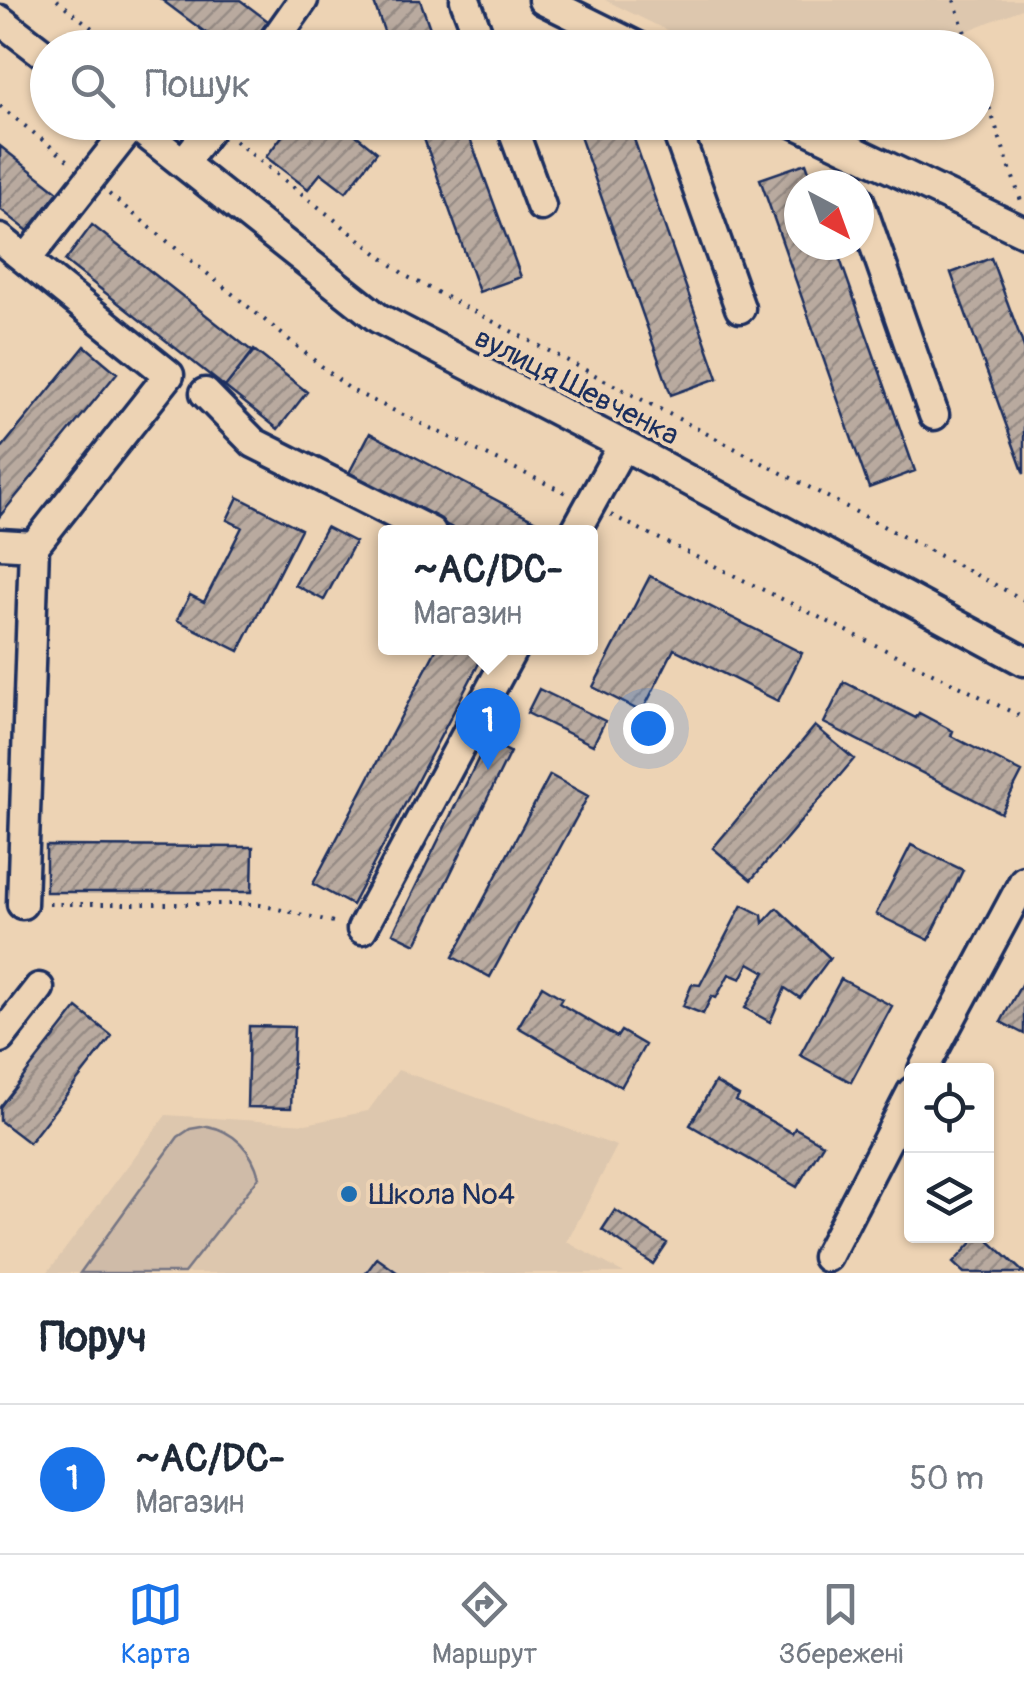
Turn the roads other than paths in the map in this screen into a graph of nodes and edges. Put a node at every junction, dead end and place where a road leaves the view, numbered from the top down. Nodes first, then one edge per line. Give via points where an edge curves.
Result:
1 (303, 0) edge
2 (465, 0) edge
3 (543, 0) edge
4 (0, 20) edge
5 (282, 30) edge
6 (476, 30) edge
7 (604, 30) edge
8 (30, 43) edge
9 (119, 140) edge
10 (154, 140) edge
11 (201, 140) edge
12 (516, 140) edge
13 (680, 140) edge
14 (830, 140) edge
15 (840, 145) junction
16 (183, 163) junction
17 (849, 170) edge
18 (540, 206) dead end
19 (1024, 232) edge
20 (0, 238) edge
21 (874, 243) edge
22 (26, 260) junction
23 (740, 308) dead end
24 (205, 392) dead end
25 (934, 416) dead end
26 (623, 445) junction
27 (417, 525) edge
28 (579, 525) edge
29 (0, 544) edge
30 (34, 546) junction
31 (509, 655) edge
32 (1024, 661) edge
33 (1024, 881) edge
34 (22, 904) road end
35 (362, 929) road end
36 (39, 988) dead end
37 (0, 1038) edge
38 (927, 1063) edge
39 (904, 1108) edge
40 (827, 1257) dead end

1 - 5 street
2 - 6 street
3 - 7 street
4 - 8 street
9 - 22 street
10 - 16 street, вулиця Шевченка
11 - 16 street
12 - 18 street
13 - 23 street
14 - 15 street
15 - 17 street
15 - 19 street
16 - 26 street, вулиця Шевченка via 378,318
20 - 22 street
21 - 25 street
22 - 30 street via 169,374
24 - 27 street via 254,443
26 - 28 street
26 - 32 street, вулиця Шевченка
29 - 30 street
30 - 34 street
31 - 35 street
33 - 38 street
36 - 37 street
39 - 40 street

